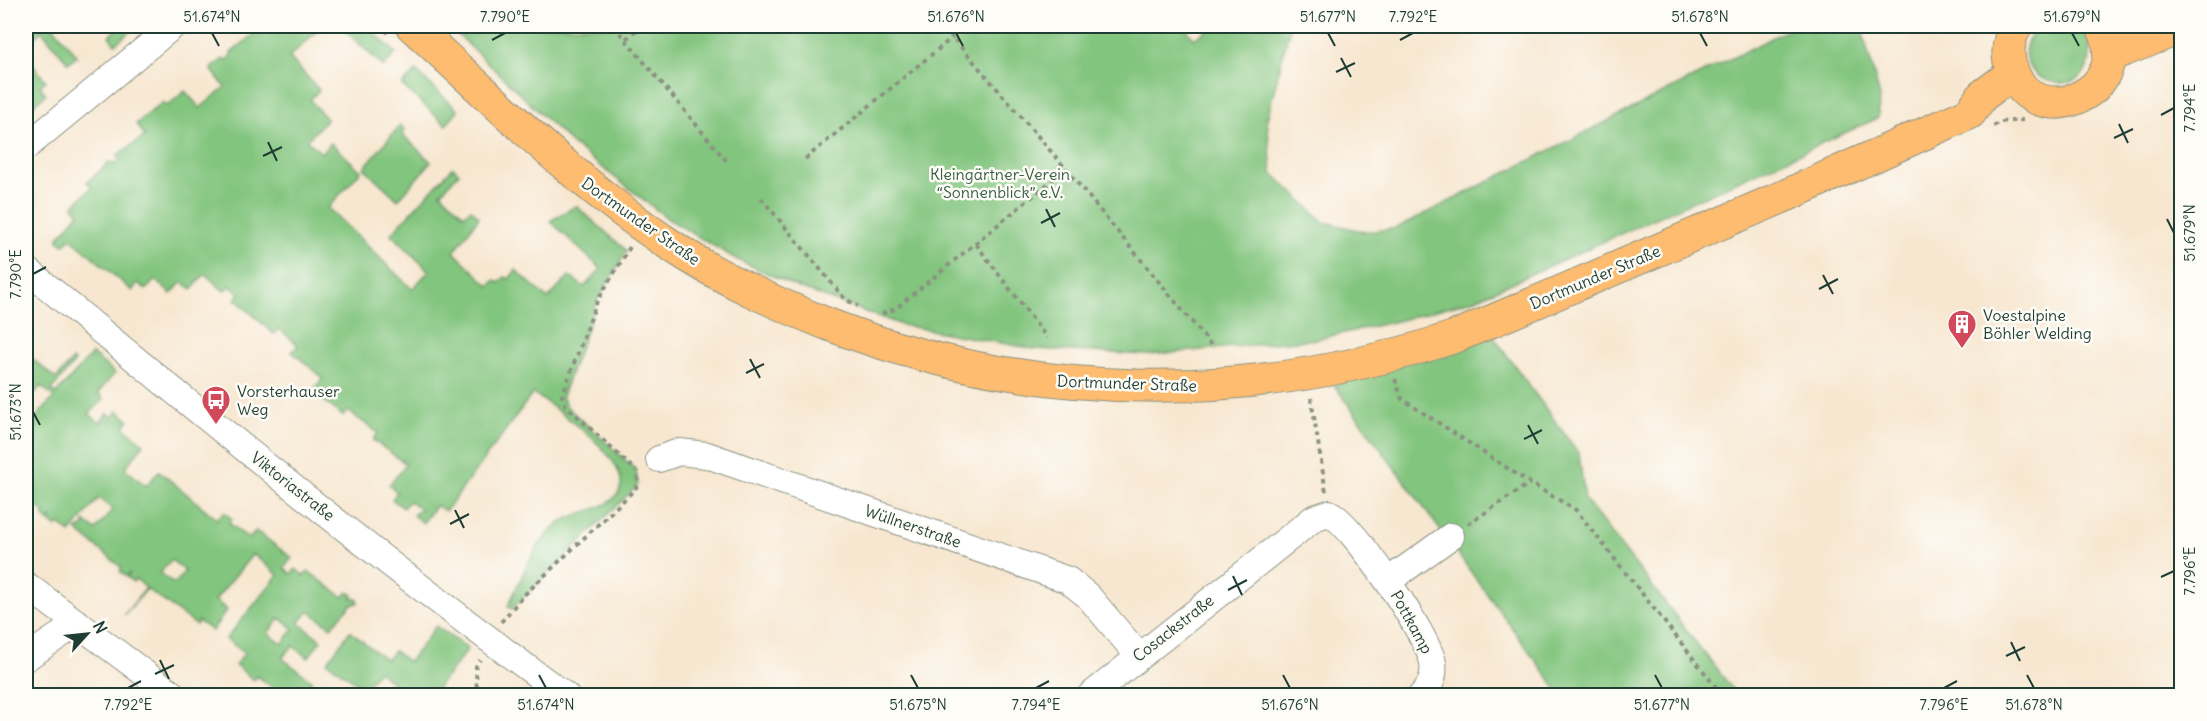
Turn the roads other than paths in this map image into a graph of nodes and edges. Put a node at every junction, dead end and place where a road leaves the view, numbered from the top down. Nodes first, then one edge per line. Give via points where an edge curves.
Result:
1 (170, 26) edge
2 (2016, 26) edge
3 (2170, 26) edge
4 (405, 33) edge
5 (2109, 33) edge
6 (2020, 82) junction
7 (26, 147) edge
8 (26, 269) edge
9 (659, 459) road end
10 (1452, 536) road end
11 (1389, 581) junction
12 (26, 585) edge
13 (78, 623) junction
14 (1138, 655) junction
15 (26, 658) edge
16 (176, 696) edge
17 (566, 696) edge
18 (1090, 696) edge
19 (1421, 696) edge

1 - 7 street
2 - 6 main road via 2008,50
3 - 5 main road via 2165,34
4 - 6 main road, Dortmunder Straße via 646,229 762,297 874,342 933,360 1061,382 1169,388 1222,386 1310,391 1457,336 1787,195 1980,120
5 - 6 main road via 2106,71 2086,95 2056,103 2040,99
8 - 17 street, Viktoriastraße via 216,426
9 - 14 street, Wüllnerstraße via 679,452 707,455 1068,580 1088,596
10 - 11 street
11 - 14 street, Cosackstraße via 1342,522 1329,513 1314,518
11 - 19 street, Pottkamp via 1433,659 1432,681
12 - 13 street
13 - 15 street
13 - 16 street
14 - 18 street, Cosackstraße

